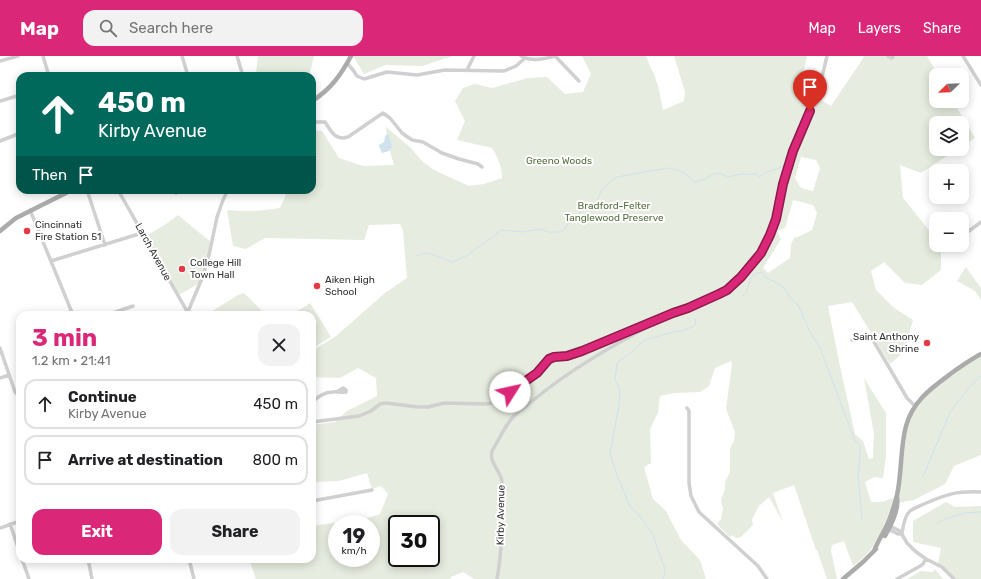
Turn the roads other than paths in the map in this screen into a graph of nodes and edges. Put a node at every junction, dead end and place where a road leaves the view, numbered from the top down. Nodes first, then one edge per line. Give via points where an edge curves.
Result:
1 (18, 56) edge
2 (42, 56) edge
3 (182, 56) edge
4 (237, 56) edge
5 (351, 56) edge
6 (474, 56) edge
7 (521, 56) edge
8 (555, 56) edge
9 (827, 56) edge
10 (963, 56) edge
11 (525, 58) junction
12 (0, 61) edge
13 (347, 63) junction
14 (468, 70) junction
15 (48, 72) edge
16 (187, 72) edge
17 (242, 72) edge
18 (579, 81) dead end
19 (981, 85) edge
20 (16, 96) edge
21 (316, 98) edge
22 (0, 101) edge
23 (316, 122) edge
24 (16, 135) edge
25 (0, 141) edge
26 (482, 167) dead end
27 (64, 194) edge
28 (88, 194) edge
29 (120, 194) edge
30 (226, 194) edge
31 (30, 210) junction
32 (981, 222) edge
33 (0, 231) edge
34 (969, 231) edge
35 (142, 233) junction
36 (105, 245) junction
37 (51, 261) junction
38 (133, 306) dead end
39 (71, 311) edge
40 (119, 311) edge
41 (185, 311) edge
42 (188, 311) edge
43 (651, 323) junction
44 (852, 340) dead end
45 (0, 348) edge
46 (981, 354) edge
47 (9, 375) junction
48 (0, 378) edge
49 (338, 392) dead end
50 (16, 393) edge
51 (316, 398) edge
52 (915, 406) junction
53 (687, 408) dead end
54 (316, 421) edge
55 (372, 490) dead end
56 (981, 492) edge
57 (316, 500) edge
58 (16, 522) edge
59 (10, 524) junction
60 (888, 527) junction
61 (0, 528) edge
62 (902, 528) junction
63 (896, 530) junction
64 (902, 534) junction
65 (16, 541) edge
66 (926, 559) junction
67 (23, 563) edge
68 (89, 563) edge
69 (190, 563) edge
70 (29, 579) edge
71 (92, 579) edge
72 (194, 579) edge
73 (497, 579) edge
74 (767, 579) edge
75 (843, 579) edge
76 (897, 579) edge
77 (954, 579) edge

1 - 12 street
2 - 15 street
3 - 16 street
4 - 17 street
5 - 13 main road
6 - 14 street
7 - 11 street
8 - 11 street
8 - 18 street
9 - 43 street, Kirby Avenue via 817,92 789,162 774,224 761,253 727,290
10 - 19 street
11 - 14 street via 516,66 504,71
13 - 14 street via 357,76 364,80 387,72 417,75 445,70
13 - 21 main road via 331,86
20 - 22 street
23 - 26 street via 325,122 336,137 343,139 383,113 402,133 414,141
24 - 25 street
27 - 31 main road
28 - 36 street
29 - 35 street, Larch Avenue
30 - 42 street via 217,217 203,276
31 - 33 main road
31 - 37 street
32 - 34 street
35 - 36 street
35 - 41 street, Larch Avenue
36 - 37 street
37 - 39 street
38 - 40 street
43 - 54 street via 574,354 549,359 533,376 492,403 444,403 428,407 386,403 359,416
43 - 73 street, Kirby Avenue via 554,383 505,427 491,456 502,481
44 - 52 street via 873,340 907,398
45 - 47 street
46 - 52 main road via 933,387
47 - 48 street
47 - 50 street
49 - 51 street via 321,394
52 - 60 main road via 905,430 897,508
53 - 74 street via 689,483 694,505 758,566
55 - 57 street
56 - 62 street via 950,494 918,507 908,514
58 - 59 street
59 - 61 street
59 - 65 street
60 - 63 street
60 - 64 street
60 - 75 main road via 874,551
62 - 63 street
62 - 64 street
63 - 64 street
64 - 66 street via 911,547
66 - 76 street via 922,565
66 - 77 street via 942,567
67 - 70 street
68 - 71 street
69 - 72 street

